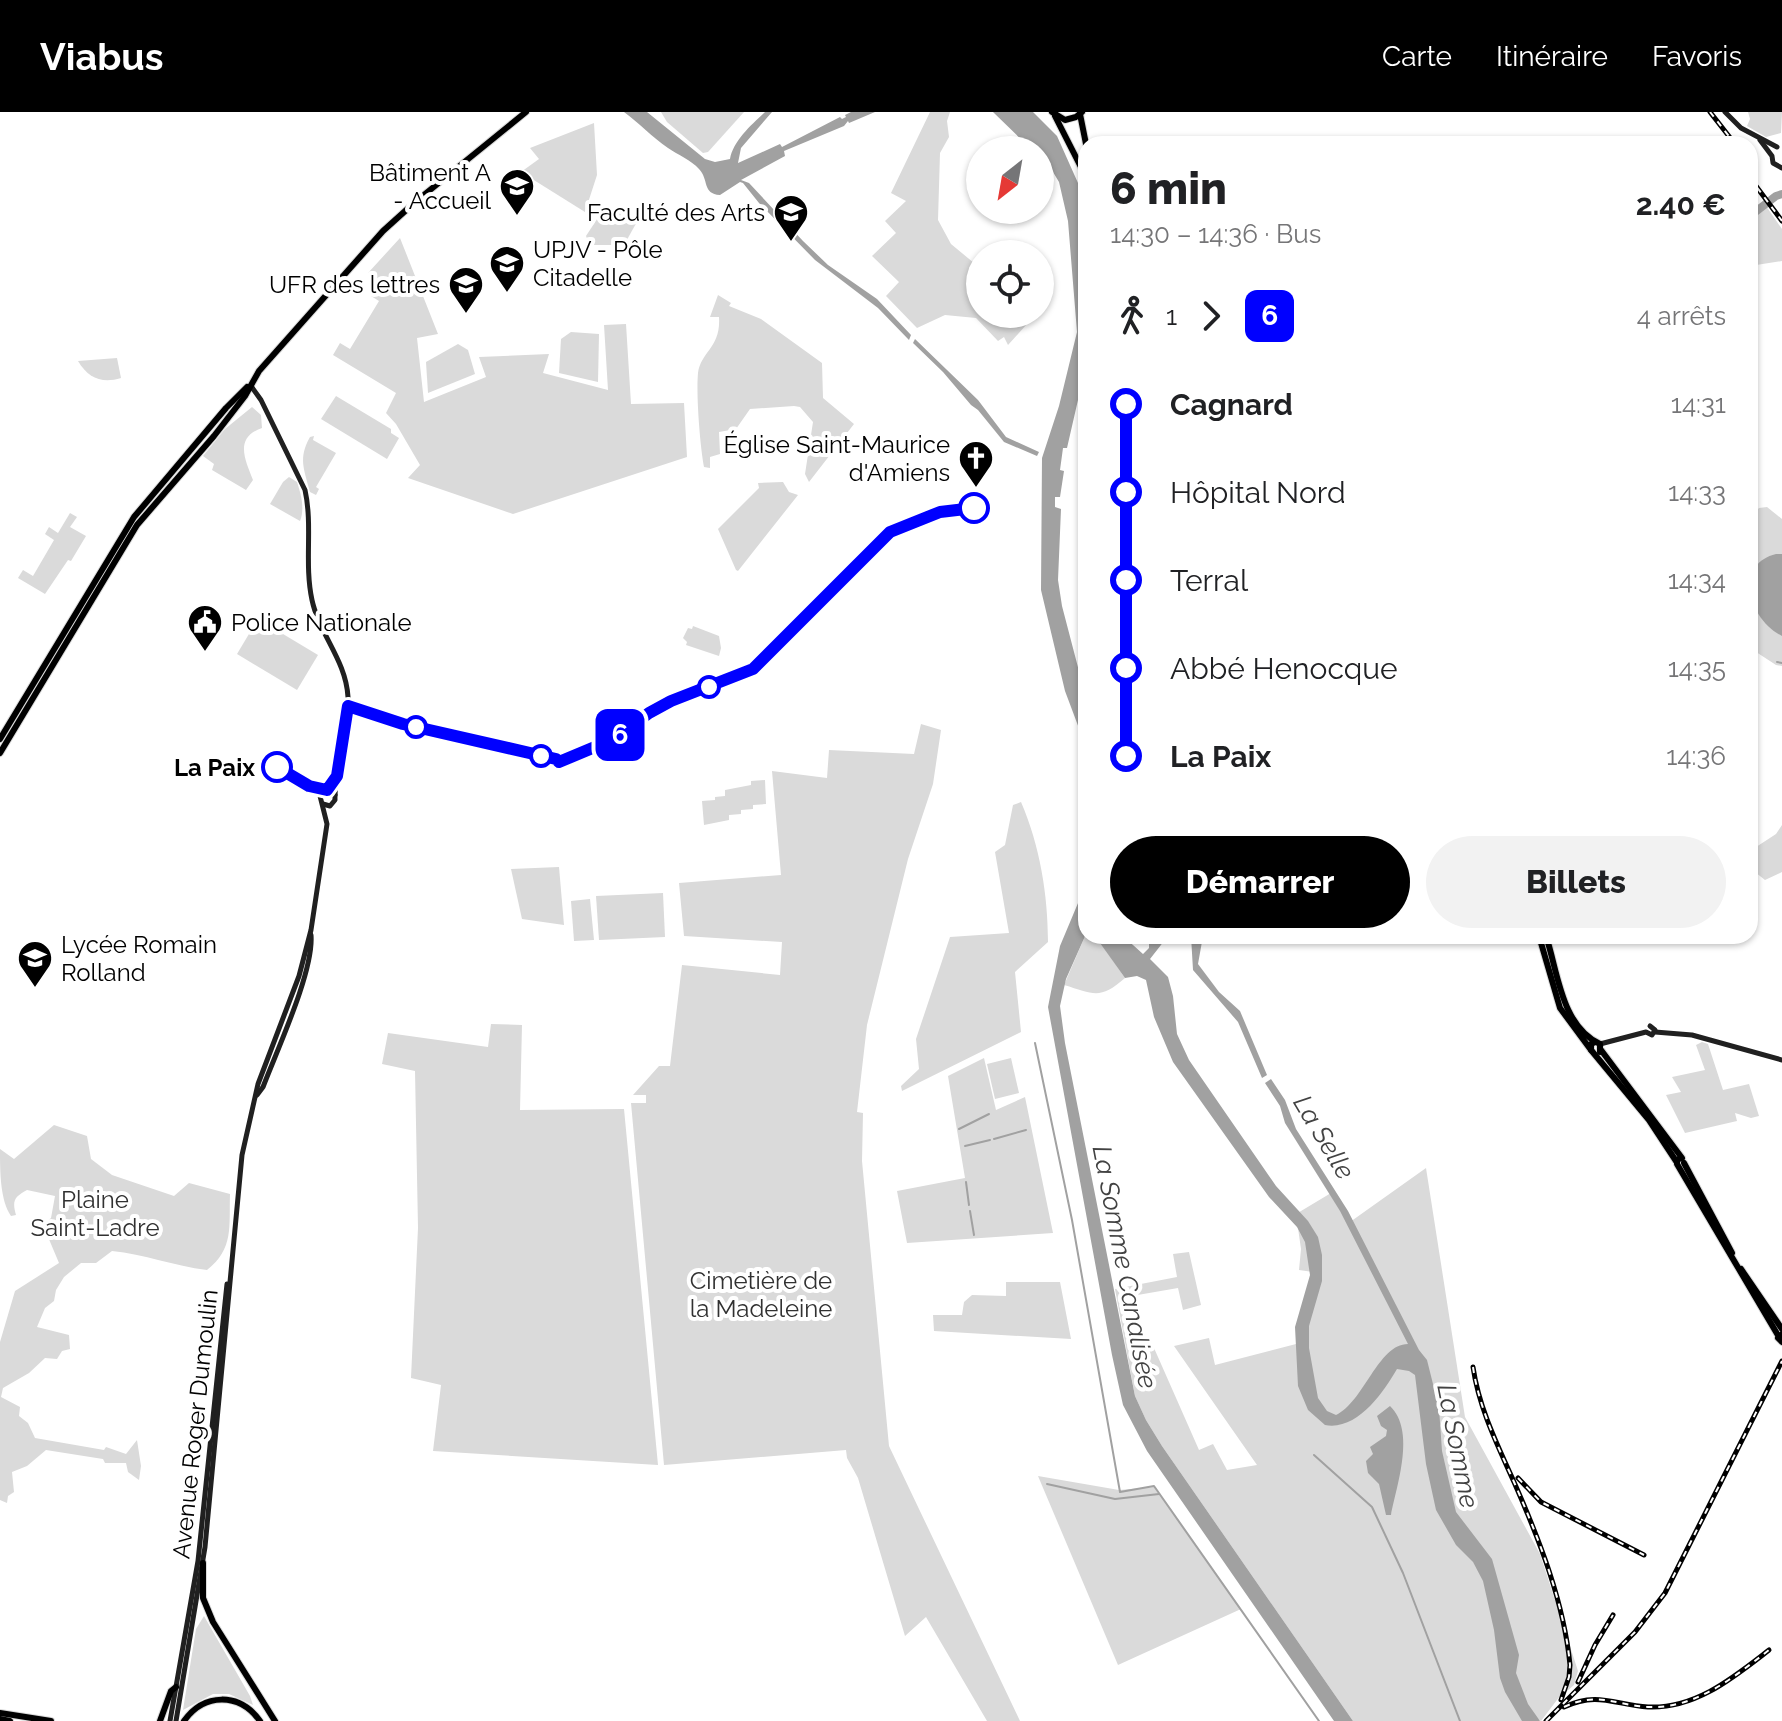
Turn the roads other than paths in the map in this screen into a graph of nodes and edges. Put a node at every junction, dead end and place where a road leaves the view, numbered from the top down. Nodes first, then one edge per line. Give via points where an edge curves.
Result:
1 (526, 112) edge
2 (1725, 112) edge
3 (1081, 113) edge
4 (1053, 114) edge
5 (1085, 136) edge
6 (1753, 136) edge
7 (1759, 140) joint
8 (1779, 146) edge
9 (1772, 156) junction
10 (1078, 162) edge
11 (1782, 168) edge
12 (252, 387) junction
13 (0, 739) edge
14 (0, 753) edge
15 (337, 776) junction
16 (327, 790) junction
17 (335, 795) junction
18 (326, 805) junction
19 (1541, 944) edge
20 (1548, 944) edge
21 (1599, 1045) junction
22 (1592, 1051) junction
23 (1782, 1060) edge
24 (1680, 1162) junction
25 (229, 1279) junction
26 (1781, 1336) edge
27 (203, 1563) junction
28 (176, 1687) junction
29 (0, 1713) edge
30 (0, 1719) edge
31 (10, 1721) edge
32 (51, 1721) edge
33 (160, 1721) edge
34 (173, 1721) edge
35 (184, 1721) edge
36 (260, 1721) edge
37 (275, 1721) edge

1 - 12 main road via 383,231 259,371
2 - 6 main road
3 - 4 main road via 1065,120
3 - 5 main road
4 - 10 main road
7 - 8 main road
7 - 9 main road
8 - 9 main road
9 - 11 main road
12 - 13 main road via 226,408 134,517
12 - 14 main road via 137,525
12 - 15 main road via 308,504 313,602 344,671 347,691
15 - 16 main road
15 - 17 main road
16 - 17 main road
16 - 18 main road via 320,796
17 - 18 main road
18 - 25 main road via 311,952 256,1095 242,1155
19 - 22 main road via 1560,1008
20 - 21 main road via 1567,1008
21 - 22 main road via 1591,1044
21 - 23 main road via 1646,1032 1692,1035
21 - 24 main road
22 - 24 main road
24 - 26 main road
25 - 27 main road, Avenue Roger Dumoulin
25 - 28 main road, Avenue Roger Dumoulin via 198,1561
27 - 34 main road, Avenue Roger Dumoulin
27 - 37 main road via 203,1598 213,1622
28 - 33 main road
28 - 34 main road, Avenue Roger Dumoulin
29 - 32 main road
30 - 31 main road
35 - 36 main road via 201,1704 219,1699 247,1707

